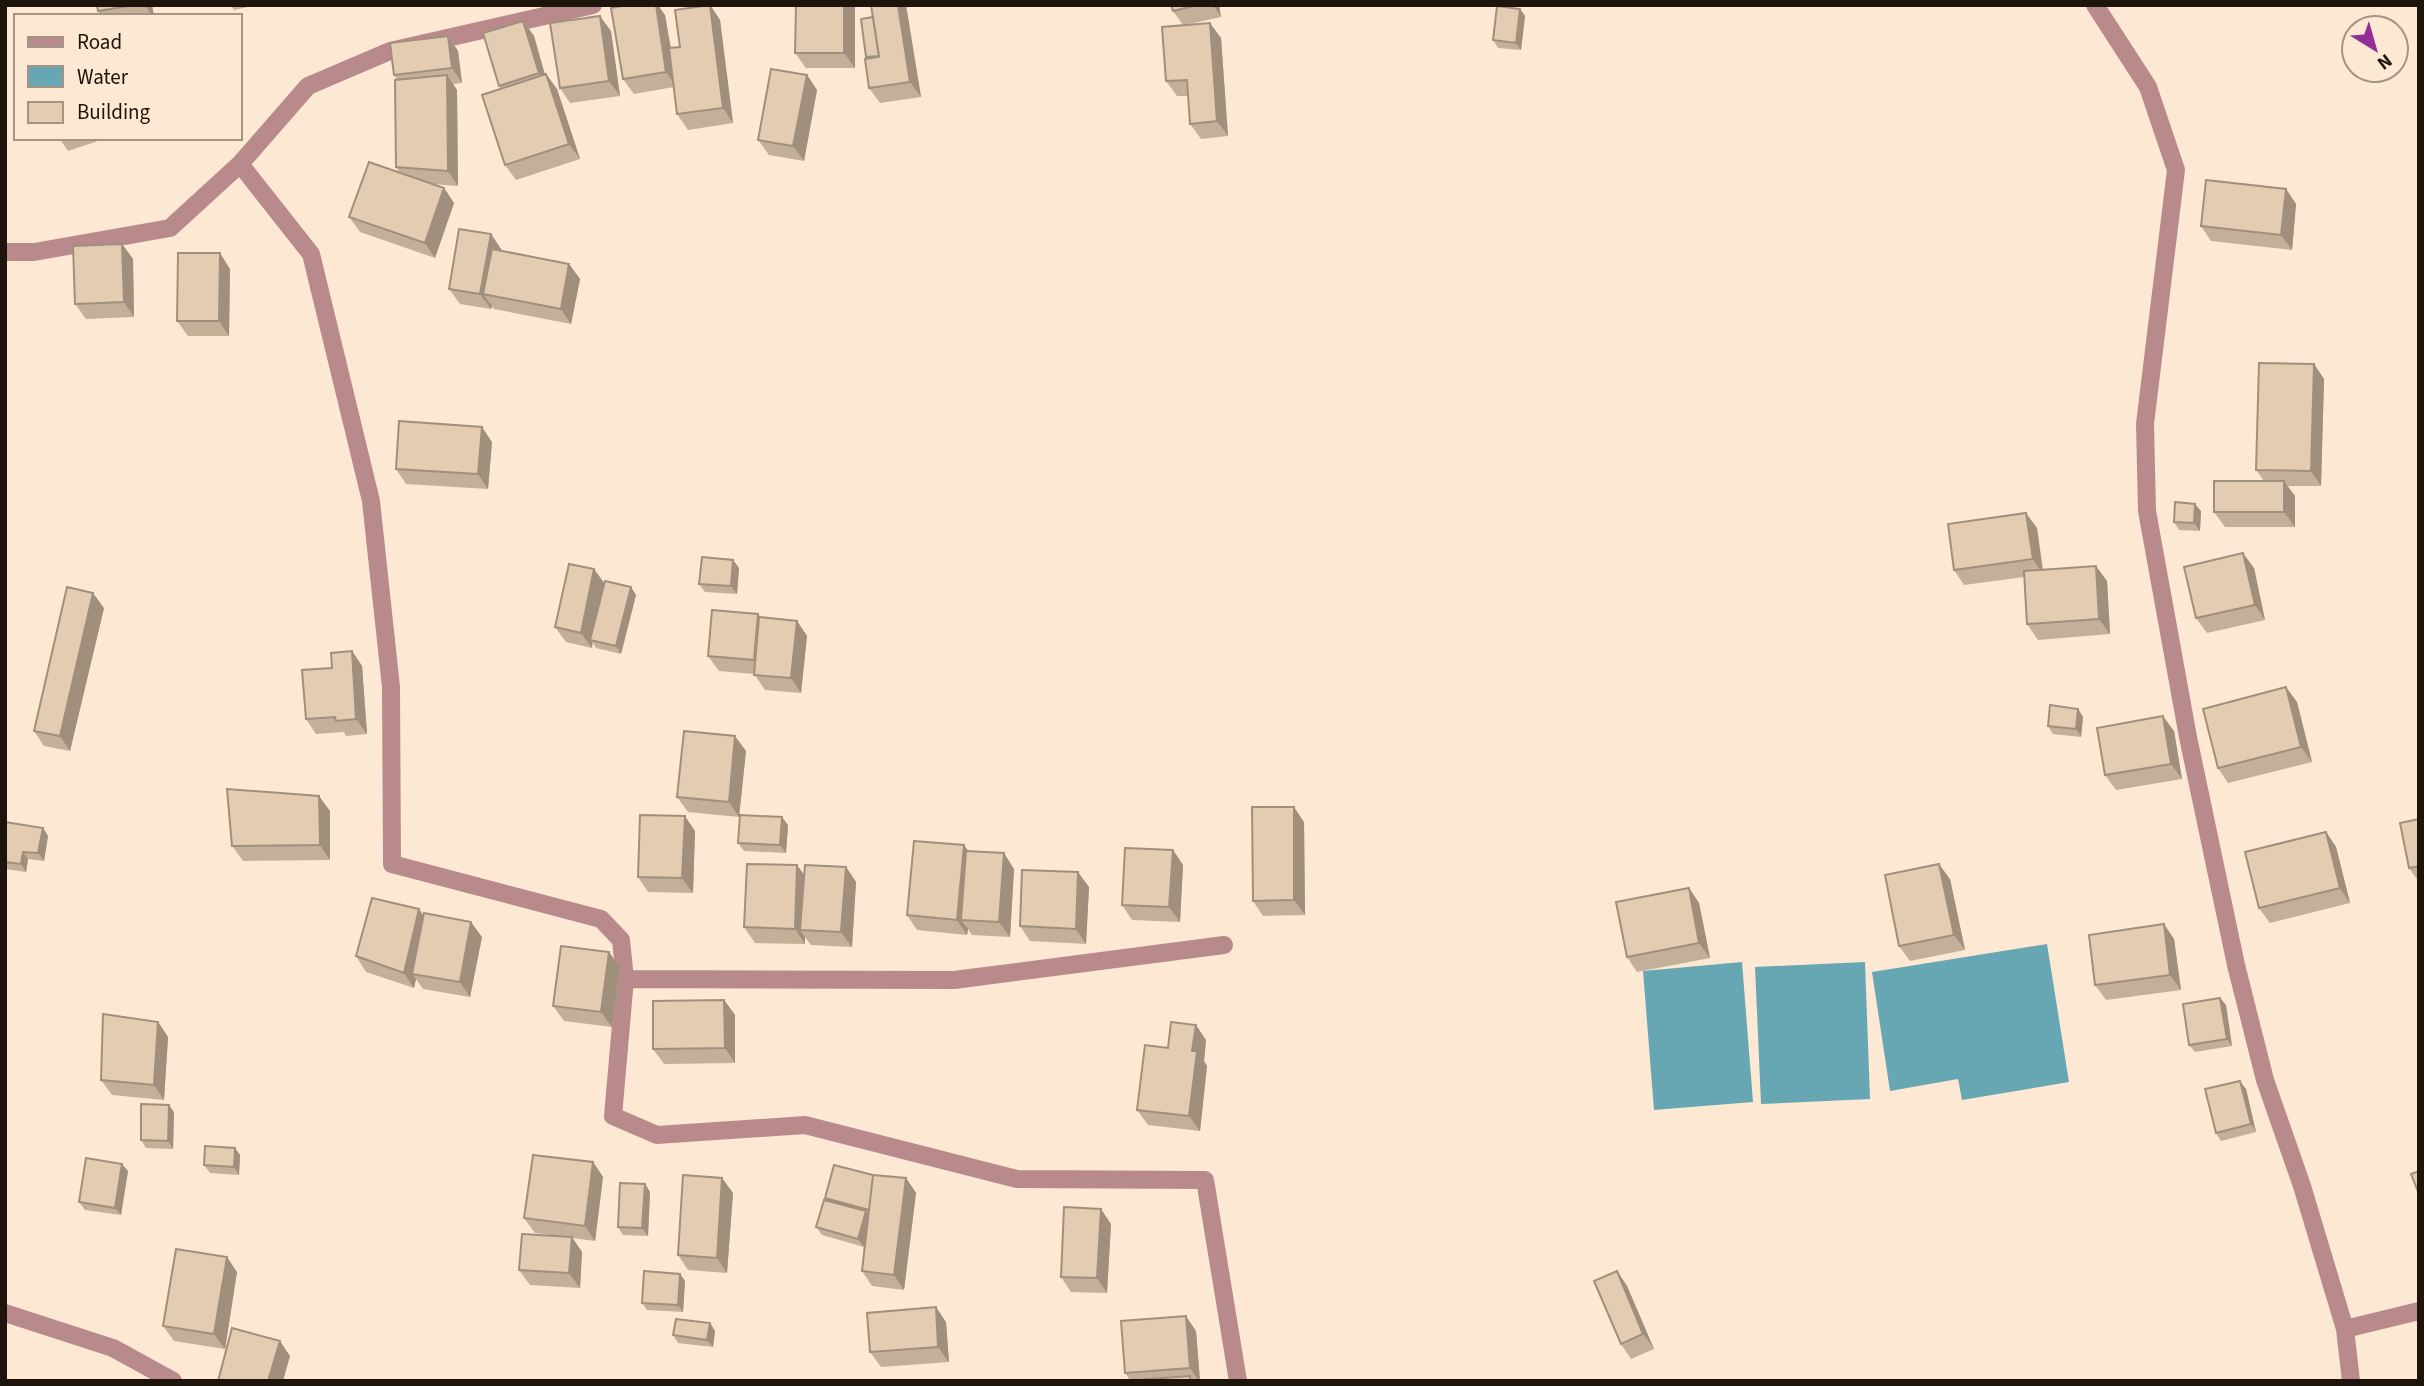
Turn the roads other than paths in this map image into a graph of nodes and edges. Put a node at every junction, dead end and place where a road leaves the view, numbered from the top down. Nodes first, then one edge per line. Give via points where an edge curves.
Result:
1 (593, 5) edge
2 (2095, 5) edge
3 (240, 164) junction
4 (5, 252) edge
5 (1224, 945) dead end
6 (625, 979) junction
7 (2419, 1311) edge
8 (5, 1313) edge
9 (2345, 1329) junction
10 (173, 1381) edge
11 (1238, 1381) edge
12 (2351, 1381) edge

1 - 3 street via 390,51 308,86
2 - 9 street via 2147,87 2176,170 2145,424 2147,511 2236,965 2265,1080
3 - 4 street via 170,228 34,252
3 - 6 street via 311,254 372,501 391,687 392,864 601,919 621,940
5 - 6 street via 954,980
6 - 11 street via 613,1116 657,1135 805,1125 1017,1179 1205,1180
7 - 9 street
8 - 10 street via 113,1348
9 - 12 street

